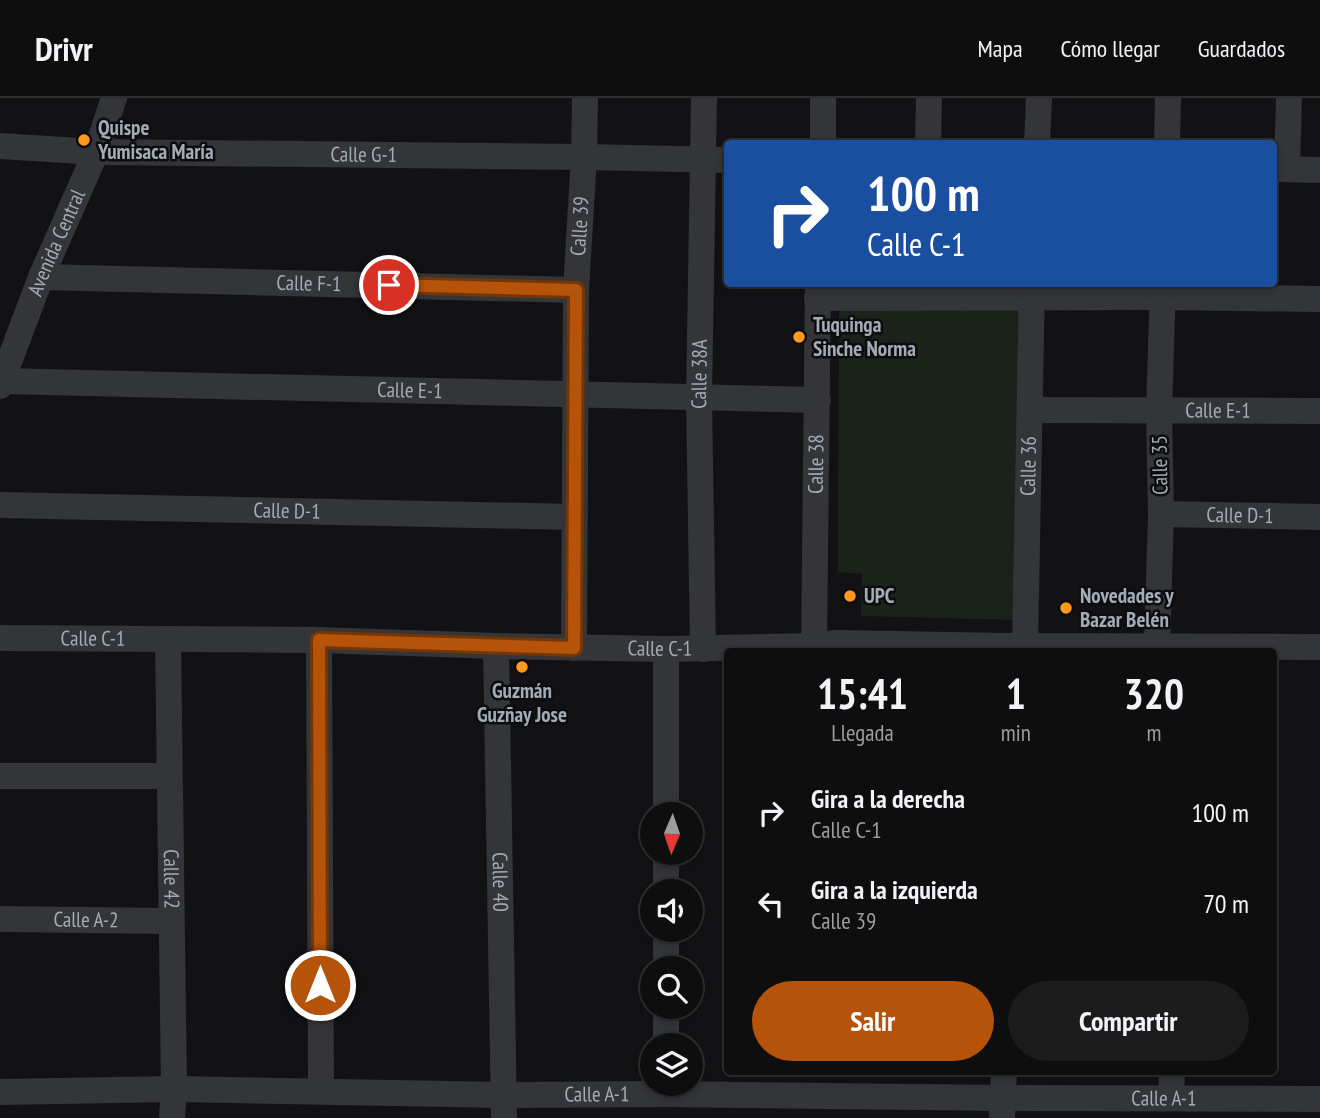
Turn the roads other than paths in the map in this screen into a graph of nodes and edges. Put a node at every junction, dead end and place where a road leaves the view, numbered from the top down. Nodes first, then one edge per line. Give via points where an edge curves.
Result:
1 (114, 98) edge
2 (585, 98) edge
3 (704, 98) edge
4 (823, 98) edge
5 (929, 98) edge
6 (1039, 98) edge
7 (1168, 98) edge
8 (1289, 98) edge
9 (823, 140) edge
10 (928, 140) edge
11 (1037, 140) edge
12 (1167, 140) edge
13 (0, 146) edge
14 (96, 152) junction
15 (584, 157) junction
16 (716, 160) edge
17 (1281, 169) edge
18 (1320, 170) edge
19 (41, 277) junction
20 (576, 290) junction
21 (1032, 290) edge
22 (1163, 290) edge
23 (818, 291) edge
24 (1320, 299) edge
25 (1, 383) edge
26 (575, 394) junction
27 (699, 398) junction
28 (818, 400) junction
29 (1031, 410) junction
30 (1159, 411) junction
31 (1320, 411) edge
32 (0, 505) edge
33 (1161, 513) junction
34 (574, 517) junction
35 (1320, 517) edge
36 (0, 638) edge
37 (167, 639) junction
38 (319, 640) junction
39 (496, 646) junction
40 (1320, 646) edge
41 (830, 647) edge
42 (1173, 647) edge
43 (574, 648) junction
44 (766, 648) edge
45 (1013, 648) edge
46 (666, 649) junction
47 (703, 649) junction
48 (724, 649) edge
49 (0, 776) edge
50 (169, 776) junction
51 (666, 802) edge
52 (0, 919) edge
53 (170, 921) junction
54 (1004, 1075) edge
55 (1171, 1075) edge
56 (828, 1083) edge
57 (703, 1088) edge
58 (174, 1089) junction
59 (321, 1091) junction
60 (0, 1092) edge
61 (640, 1092) edge
62 (1171, 1098) junction
63 (1320, 1099) edge
64 (503, 1106) edge
65 (1003, 1108) edge
66 (172, 1118) edge

1 - 14 street, Avenida Central
2 - 15 street, Calle 39
3 - 16 street, Calle 38A
4 - 9 street
5 - 10 street
6 - 11 street
7 - 12 street
8 - 17 street
13 - 14 street, Calle G-1
14 - 15 street, Calle G-1
14 - 19 street, Avenida Central
15 - 16 street, Calle G-1
15 - 20 street, Calle 39
16 - 27 street, Calle 38A
17 - 18 street
19 - 20 street, Calle F-1
19 - 25 street, Avenida Central
20 - 26 street, Calle 39
21 - 22 street
21 - 23 street
21 - 29 street, Calle 36
22 - 24 street
22 - 30 street, Calle 35
23 - 28 street, Calle 38
25 - 26 street, Calle E-1
26 - 27 street, Calle E-1
26 - 34 street, Calle 39
27 - 28 street, Calle E-1
27 - 47 street, Calle 38A
28 - 41 street, Calle 38
29 - 30 street, Calle E-1
29 - 45 street, Calle 36
30 - 31 street, Calle E-1
30 - 33 street, Calle 35
32 - 34 street, Calle D-1
33 - 35 street, Calle D-1
33 - 42 street, Calle 35
34 - 43 street, Calle 39
36 - 37 street, Calle C-1
37 - 38 street, Calle C-1
37 - 50 street, Calle 42
38 - 39 street, Calle C-1
38 - 59 street
39 - 43 street, Calle C-1
39 - 64 street, Calle 40
40 - 42 street, Calle C-1
41 - 44 street, Calle C-1
41 - 45 street, Calle C-1
42 - 45 street, Calle C-1
43 - 46 street, Calle C-1
46 - 47 street, Calle C-1
46 - 51 street
47 - 48 street, Calle C-1
49 - 50 street
50 - 53 street, Calle 42
52 - 53 street, Calle A-2
53 - 58 street, Calle 42
54 - 65 street
55 - 62 street
56 - 57 street, Calle A-1
56 - 65 street, Calle A-1
58 - 59 street, Calle A-1
58 - 60 street, Calle A-1
58 - 66 street, Calle 42
59 - 64 street, Calle A-1
61 - 64 street, Calle A-1
62 - 63 street, Calle A-1
62 - 65 street, Calle A-1

